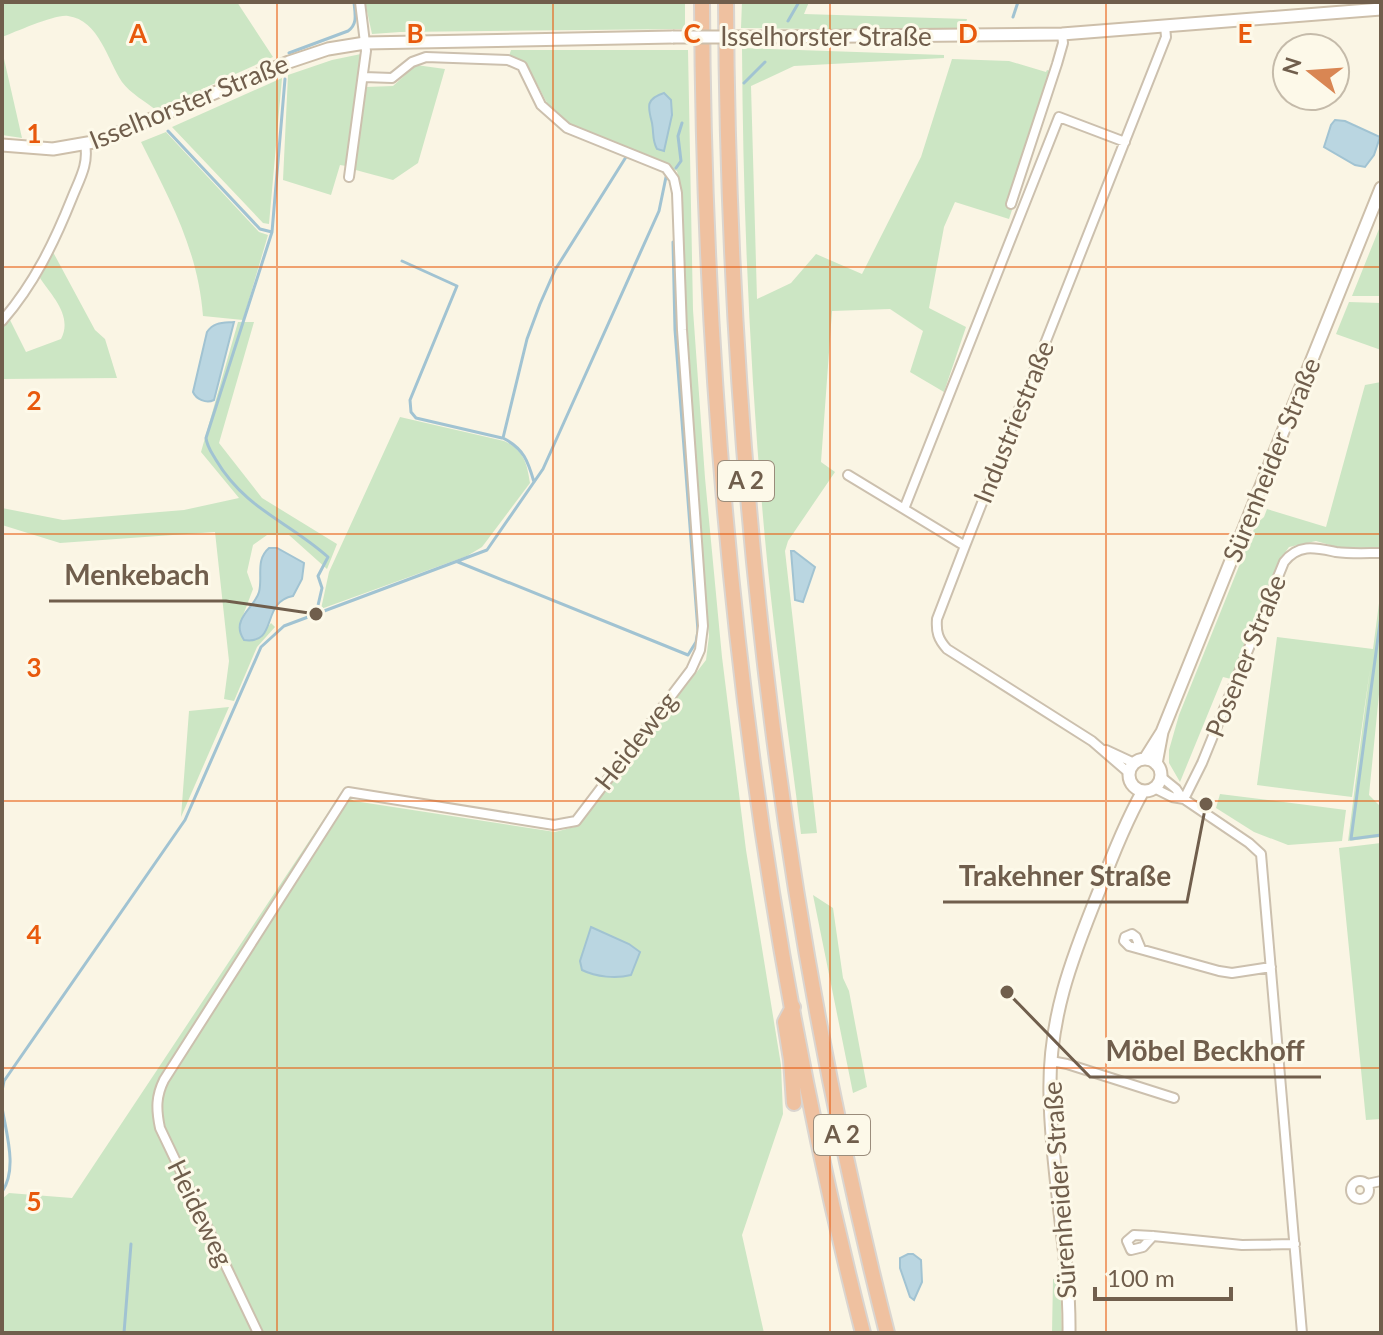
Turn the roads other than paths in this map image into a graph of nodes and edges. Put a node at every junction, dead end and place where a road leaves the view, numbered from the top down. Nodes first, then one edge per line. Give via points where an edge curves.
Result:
1 (360, 2) edge
2 (702, 2) edge
3 (726, 2) edge
4 (1381, 9) edge
5 (1165, 26) junction
6 (1062, 34) junction
7 (365, 43) junction
8 (364, 77) junction
9 (1125, 142) junction
10 (2, 145) edge
11 (85, 145) junction
12 (349, 177) dead end
13 (1381, 188) edge
14 (1011, 204) dead end
15 (2, 321) edge
16 (848, 475) dead end
17 (904, 509) junction
18 (965, 546) junction
19 (1381, 553) edge
20 (1142, 775) junction
21 (1160, 776) joint
22 (1183, 799) junction
23 (1141, 949) dead end
24 (1271, 967) junction
25 (793, 1007) junction
26 (1051, 1061) junction
27 (1174, 1098) dead end
28 (794, 1103) dead end
29 (1381, 1181) edge
30 (1367, 1184) dead end
31 (1153, 1236) dead end
32 (1295, 1244) junction
33 (258, 1333) edge
34 (863, 1333) edge
35 (887, 1333) edge
36 (1069, 1333) edge
37 (1302, 1333) edge

1 - 7 street
2 - 25 highway, A 2 via 706,208 721,478 756,785
3 - 35 highway, A 2 via 733,306 761,638 807,957
4 - 5 street, Isselhorster Straße
5 - 6 street, Isselhorster Straße
5 - 9 street, Industriestraße via 1166,37
6 - 7 street, Isselhorster Straße, bridge
6 - 14 street
7 - 8 street
7 - 11 street, Isselhorster Straße via 289,62
8 - 12 street
8 - 33 street, Heideweg via 392,78 426,57 508,60 522,66 541,105 567,128 666,168 674,179 703,626 691,670 576,821 554,825 348,792 158,1092 160,1128
9 - 17 street via 1059,117
9 - 18 street, Industriestraße
10 - 11 street, Isselhorster Straße
11 - 15 street via 87,160 56,239
13 - 20 street, Sürenheider Straße
16 - 17 street
17 - 18 street
18 - 20 street, Industriestraße via 937,619 939,640
19 - 22 street, Posener Straße via 1317,547 1292,553 1284,562
20 - 21 street
20 - 22 street, Industriestraße
20 - 26 street, Sürenheider Straße via 1063,983
21 - 22 street
22 - 24 street via 1261,854
23 - 24 street via 1232,973
24 - 32 street
25 - 28 highway via 785,1022
25 - 34 highway, A 2
26 - 27 street
26 - 36 street, Sürenheider Straße via 1052,1142
29 - 30 street
31 - 32 street
32 - 37 street

